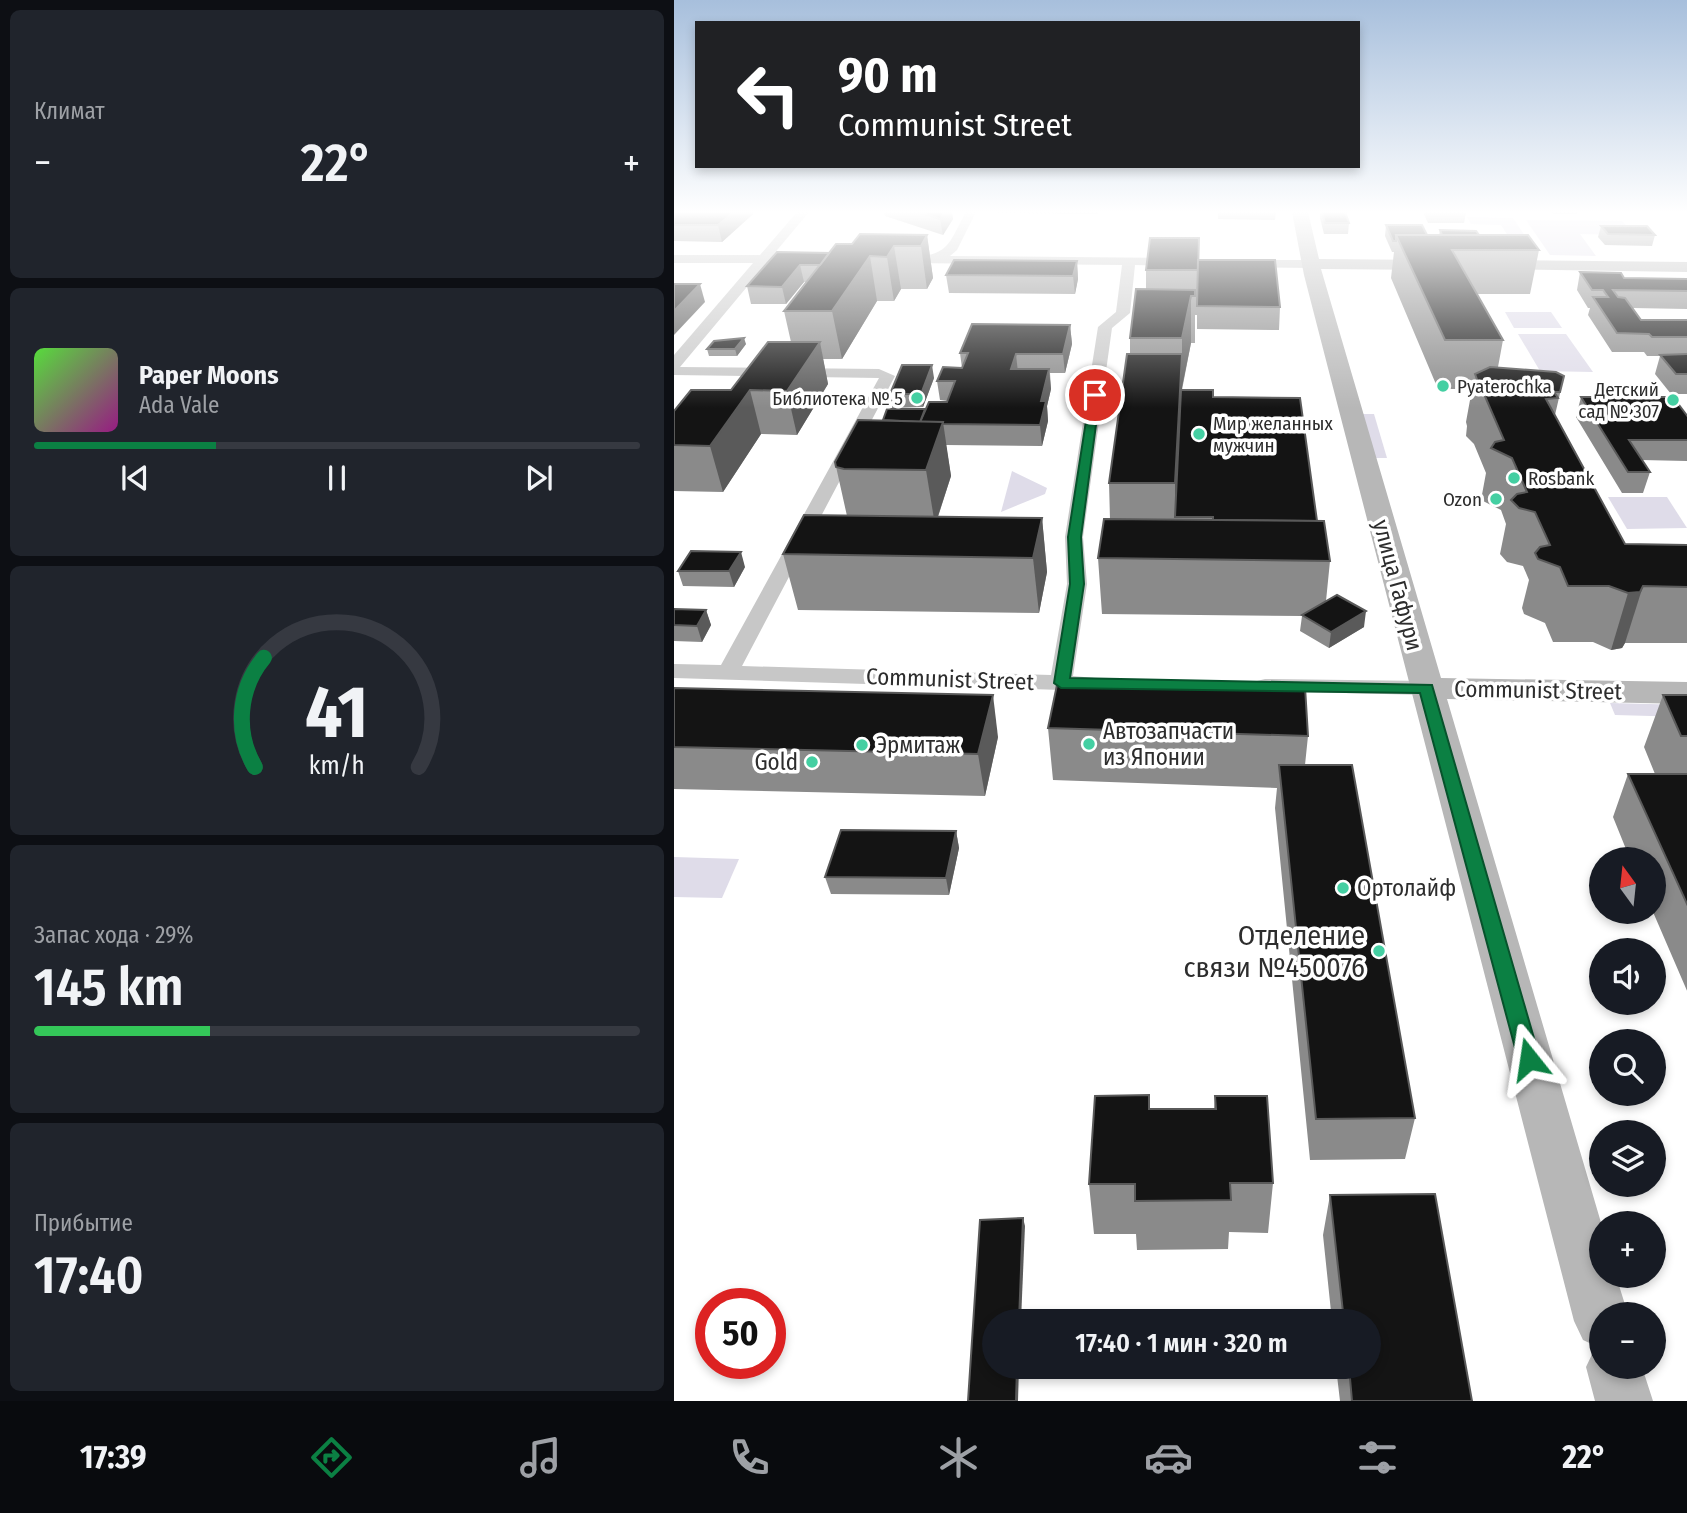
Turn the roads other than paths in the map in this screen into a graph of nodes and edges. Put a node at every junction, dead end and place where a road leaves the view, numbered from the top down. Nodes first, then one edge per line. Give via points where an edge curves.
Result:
1 (749, 277) edge
2 (1127, 277) edge
3 (1315, 277) edge
4 (674, 364) edge
5 (674, 371) edge
6 (674, 671) edge
7 (728, 673) junction
8 (1061, 683) junction
9 (1115, 684) edge
10 (1247, 686) edge
11 (1426, 688) junction
12 (1687, 693) edge
13 (1597, 1302) edge
14 (1618, 1379) edge
15 (1624, 1401) edge

1 - 4 street
2 - 8 street via 1123,313 1105,327 1075,534 1077,584
3 - 11 street, улица Гафури
5 - 7 street via 887,375
6 - 7 street, Communist Street
7 - 8 street, Communist Street
8 - 9 street, Communist Street
10 - 11 street, Communist Street
11 - 12 street, Communist Street
11 - 13 street, улица Гафури
14 - 15 street

